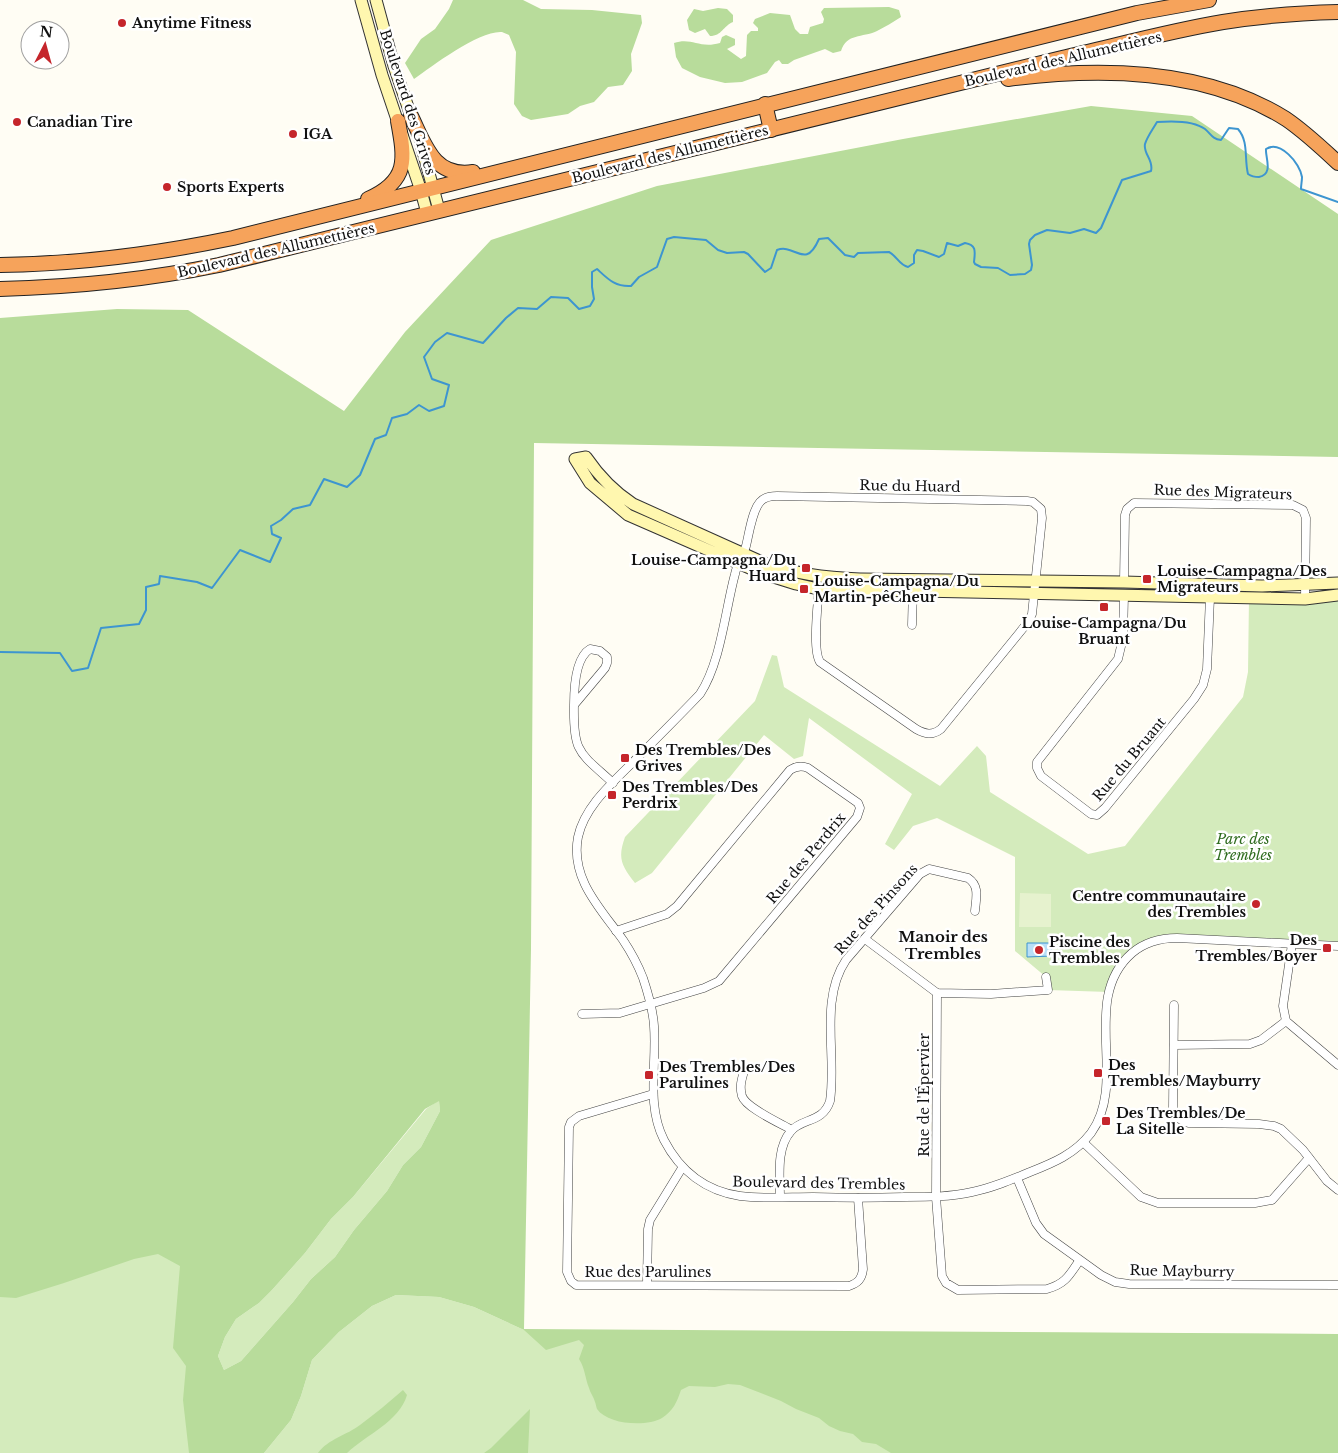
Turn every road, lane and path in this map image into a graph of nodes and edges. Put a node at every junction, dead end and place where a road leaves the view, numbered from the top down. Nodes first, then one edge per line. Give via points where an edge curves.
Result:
1 (361, 0) edge
2 (376, 0) edge
3 (1195, 0) edge
4 (1209, 0) edge
5 (1338, 12) edge
6 (1137, 13) junction
7 (765, 104) junction
8 (833, 114) junction
9 (404, 119) junction
10 (771, 130) junction
11 (1338, 163) edge
12 (526, 164) junction
13 (427, 189) junction
14 (339, 211) junction
15 (433, 212) junction
16 (0, 266) edge
17 (0, 289) edge
18 (741, 559) junction
19 (819, 576) junction
20 (913, 579) junction
21 (1124, 582) junction
22 (1338, 583) edge
23 (1210, 584) junction
24 (1305, 585) junction
25 (1034, 587) junction
26 (818, 589) junction
27 (913, 591) junction
28 (1124, 595) junction
29 (1338, 595) edge
30 (1210, 597) junction
31 (1305, 599) junction
32 (912, 625) dead end
33 (574, 705) junction
34 (612, 783) junction
35 (975, 911) dead end
36 (616, 931) junction
37 (865, 939) junction
38 (1292, 944) junction
39 (1338, 946) edge
40 (1046, 978) dead end
41 (937, 993) junction
42 (650, 1004) junction
43 (1174, 1005) dead end
44 (582, 1014) dead end
45 (1286, 1021) junction
46 (1174, 1044) junction
47 (1338, 1065) edge
48 (745, 1068) dead end
49 (653, 1094) junction
50 (792, 1130) junction
51 (1083, 1142) junction
52 (1309, 1158) junction
53 (682, 1168) junction
54 (1017, 1178) junction
55 (1338, 1190) edge
56 (936, 1196) junction
57 (780, 1197) junction
58 (858, 1198) junction
59 (1079, 1261) junction
60 (648, 1284) junction
61 (1338, 1285) edge

1 - 9 street, Boulevard des Grives via 374,49
2 - 9 street, Boulevard des Grives
3 - 6 highway
4 - 6 highway, Boulevard des Allumettières
5 - 8 highway, Boulevard des Allumettières via 1223,22
6 - 7 highway, Boulevard des Allumettières
7 - 10 highway
7 - 12 highway, Boulevard des Allumettières
8 - 10 highway, Boulevard des Allumettières
8 - 11 highway via 983,82 1042,75 1145,75 1223,90 1252,102 1284,118 1311,137
9 - 12 highway via 431,155 448,170 465,173
9 - 13 street, Boulevard des Grives
9 - 14 highway via 403,161 394,181 381,193
10 - 15 highway, Boulevard des Allumettières
12 - 13 highway, Boulevard des Allumettières
13 - 14 highway, Boulevard des Allumettières
13 - 15 street, Boulevard des Grives
14 - 16 highway, Boulevard des Allumettières via 188,247 89,260
15 - 17 highway, Boulevard des Allumettières via 189,271 103,284
18 - 18 street via 633,504 599,476 586,457 575,459 590,483 628,515
18 - 19 street
18 - 25 street, Rue du Huard via 758,504 770,496 1027,501 1038,505 1042,514
18 - 26 street via 777,579
18 - 34 street, Boulevard des Trembles via 707,684
19 - 20 street
19 - 26 street
20 - 25 street
20 - 27 street
21 - 23 street
21 - 24 street, Rue des Migrateurs via 1125,515 1130,505 1139,502 1298,507 1306,518
21 - 25 street
21 - 28 street
22 - 24 street
23 - 24 street
23 - 30 street
24 - 31 street, Rue des Migrateurs
25 - 26 street, Rue du Huard via 1029,622 941,729 931,734 916,729 820,662 816,652
25 - 27 street
25 - 28 street
26 - 27 street
27 - 32 street
28 - 30 street
28 - 30 street, Rue du Bruant via 1123,638 1118,659 1037,762 1041,776 1090,814 1097,815 1203,685 1207,669
29 - 31 street
30 - 31 street
33 - 33 street via 605,668 607,657 600,651 590,650 582,656
33 - 34 street via 574,736 580,752
34 - 36 street, Boulevard des Trembles via 587,814 579,833 577,851 578,869 584,885
35 - 37 street, Rue des Pinsons via 973,881 929,869 920,874
36 - 42 street, Boulevard des Trembles via 636,962
36 - 42 street, Rue des Perdrix via 666,914 677,906 790,770 803,766 808,768 858,803 860,808 856,816 719,981
37 - 41 street
37 - 50 street, Rue des Pinsons via 842,965 832,994 831,1095 828,1107 819,1116
38 - 39 street, Boulevard des Trembles
38 - 45 street via 1283,1006
38 - 51 street, Boulevard des Trembles via 1166,938 1140,947 1126,959 1112,982 1107,1002 1104,1102 1096,1125
40 - 41 street via 1048,990
41 - 56 street, Rue de l'Épervier
42 - 44 street via 620,1013
42 - 49 street, Boulevard des Trembles via 655,1040
43 - 46 street
45 - 46 street via 1261,1040 1250,1044
45 - 47 street
46 - 52 street via 1173,1108 1178,1119 1189,1123 1274,1126
48 - 50 street via 740,1087 743,1099
49 - 53 street, Boulevard des Trembles via 660,1132
49 - 60 street, Rue des Parulines via 579,1116 571,1122 568,1132 568,1277 580,1285
50 - 57 street via 782,1150
51 - 52 street via 1141,1196 1158,1202 1255,1203 1272,1200
51 - 54 street, Boulevard des Trembles via 1060,1160
52 - 55 street
53 - 57 street, Boulevard des Trembles via 705,1185 724,1193
53 - 60 street via 650,1220
54 - 56 street, Boulevard des Trembles via 975,1192
54 - 59 street, Rue Mayburry via 1039,1229
56 - 58 street, Boulevard des Trembles
56 - 59 street, Rue de l'Épervier via 942,1276 952,1288 1047,1290 1065,1281
57 - 58 street, Boulevard des Trembles
58 - 60 street, Rue des Parulines via 863,1269 855,1284
59 - 61 street, Rue Mayburry via 1122,1283

